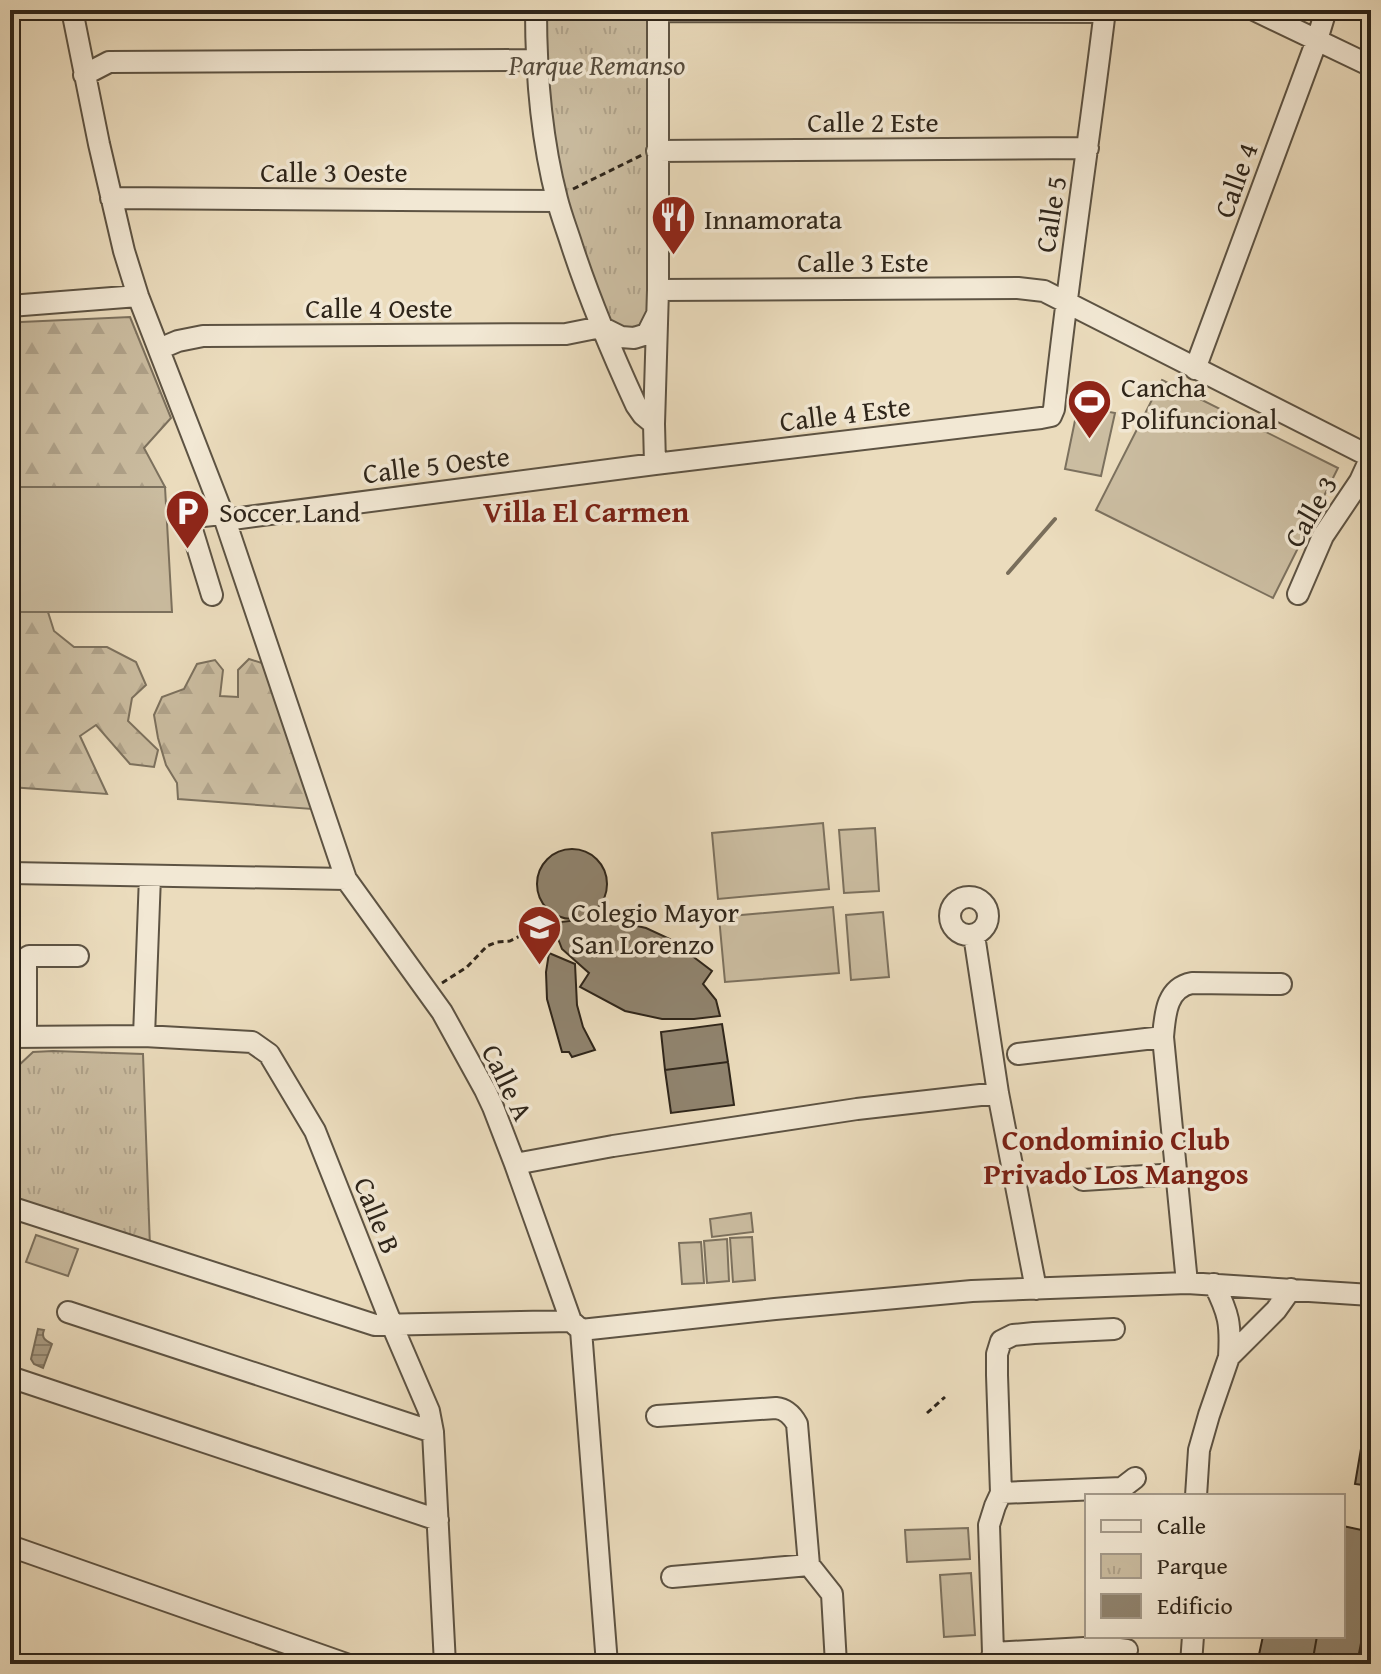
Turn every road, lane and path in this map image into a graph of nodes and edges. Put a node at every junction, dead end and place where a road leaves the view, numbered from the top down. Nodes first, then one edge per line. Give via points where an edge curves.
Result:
1 (72, 10) edge
2 (536, 10) edge
3 (658, 10) edge
4 (1254, 10) edge
5 (1326, 10) edge
6 (1105, 11) edge
7 (1317, 40) junction
8 (536, 60) junction
9 (1371, 66) edge
10 (84, 75) junction
11 (1088, 148) junction
12 (657, 151) junction
13 (568, 182) dead end
14 (564, 195) junction
15 (111, 198) junction
16 (658, 290) junction
17 (138, 296) junction
18 (1065, 302) junction
19 (10, 306) edge
20 (657, 314) junction
21 (601, 327) junction
22 (159, 349) junction
23 (1195, 369) junction
24 (1041, 418) joint
25 (654, 424) junction
26 (1371, 457) edge
27 (655, 464) junction
28 (224, 517) junction
29 (1298, 594) dead end
30 (212, 595) dead end
31 (10, 873) edge
32 (150, 876) junction
33 (346, 879) junction
34 (526, 933) dead end
35 (974, 935) dead end
36 (78, 956) dead end
37 (449, 979) dead end
38 (1281, 984) dead end
39 (144, 1036) junction
40 (18, 1037) edge
41 (1163, 1037) junction
42 (1018, 1054) dead end
43 (998, 1093) junction
44 (515, 1164) junction
45 (1177, 1174) junction
46 (1083, 1180) dead end
47 (10, 1207) edge
48 (1187, 1283) junction
49 (1214, 1284) junction
50 (1036, 1289) junction
51 (1291, 1289) junction
52 (1371, 1295) edge
53 (68, 1312) dead end
54 (392, 1325) junction
55 (576, 1325) junction
56 (1114, 1329) dead end
57 (1229, 1357) junction
58 (10, 1377) edge
59 (945, 1397) dead end
60 (927, 1413) dead end
61 (657, 1416) dead end
62 (433, 1432) junction
63 (1135, 1478) dead end
64 (1001, 1493) junction
65 (1196, 1494) edge
66 (438, 1520) junction
67 (10, 1546) edge
68 (809, 1565) junction
69 (672, 1577) dead end
70 (1193, 1638) edge
71 (1127, 1650) dead end
72 (992, 1658) edge
73 (346, 1664) edge
74 (445, 1664) edge
75 (607, 1664) edge
76 (836, 1664) edge
77 (1191, 1664) edge

1 - 10 street, Calle A
2 - 8 street
3 - 6 street
3 - 12 street
4 - 7 street
5 - 7 street, Calle 4
6 - 11 street, Calle 5
7 - 9 street
7 - 23 street, Calle 4
8 - 10 street via 109,62
8 - 14 street via 550,167
10 - 15 street, Calle A
11 - 12 street, Calle 2 Este
11 - 18 street, Calle 5
12 - 14 path
12 - 16 street
13 - 14 path
14 - 15 street, Calle 3 Oeste
14 - 21 street
15 - 17 street, Calle A
16 - 18 street, Calle 3 Este via 1018,288 1044,291
16 - 20 street
17 - 19 street
17 - 22 street, Calle A
18 - 23 street, Calle 3 Este
18 - 24 street, Calle 5 via 1054,409 1051,416
20 - 21 street via 647,334 634,338
20 - 25 street
21 - 22 street, Calle 4 Oeste via 566,334 203,336
21 - 25 street via 636,405
22 - 28 street, Calle A
23 - 26 street, Calle 3 Este
24 - 27 street, Calle 4 Este
25 - 27 street
26 - 29 street, Calle 3 via 1323,536
27 - 28 street, Calle 5 Oeste
28 - 30 street, Calle 5 Oeste via 194,517 190,523
28 - 33 street, Calle A
31 - 32 street
32 - 33 street
32 - 39 street
33 - 44 street, Calle A via 442,1012 493,1107
34 - 37 path via 487,946
35 - 43 street
36 - 40 street via 26,958
38 - 41 street via 1183,985 1166,1006
39 - 40 street, Calle B
39 - 54 street, Calle B via 252,1042 269,1054 315,1131
41 - 42 street
41 - 45 street
43 - 44 street via 857,1109
43 - 50 street
44 - 55 street, Calle A
45 - 46 street
45 - 48 street
47 - 54 street via 375,1325
48 - 49 street
48 - 50 street
49 - 51 street
49 - 57 street via 1231,1329
50 - 55 street
51 - 52 street
51 - 57 street
53 - 62 street
54 - 55 street
54 - 62 street, Calle B
55 - 75 street, Calle A
56 - 64 street via 1013,1335 1001,1341
57 - 65 street via 1199,1450
58 - 66 street
59 - 60 path
61 - 68 street via 776,1408 793,1417
62 - 66 street, Calle B
63 - 64 street via 1122,1488
64 - 72 street via 989,1525
66 - 74 street, Calle B
67 - 73 street
68 - 69 street
68 - 76 street via 832,1594
70 - 77 street
71 - 72 street via 1103,1647

